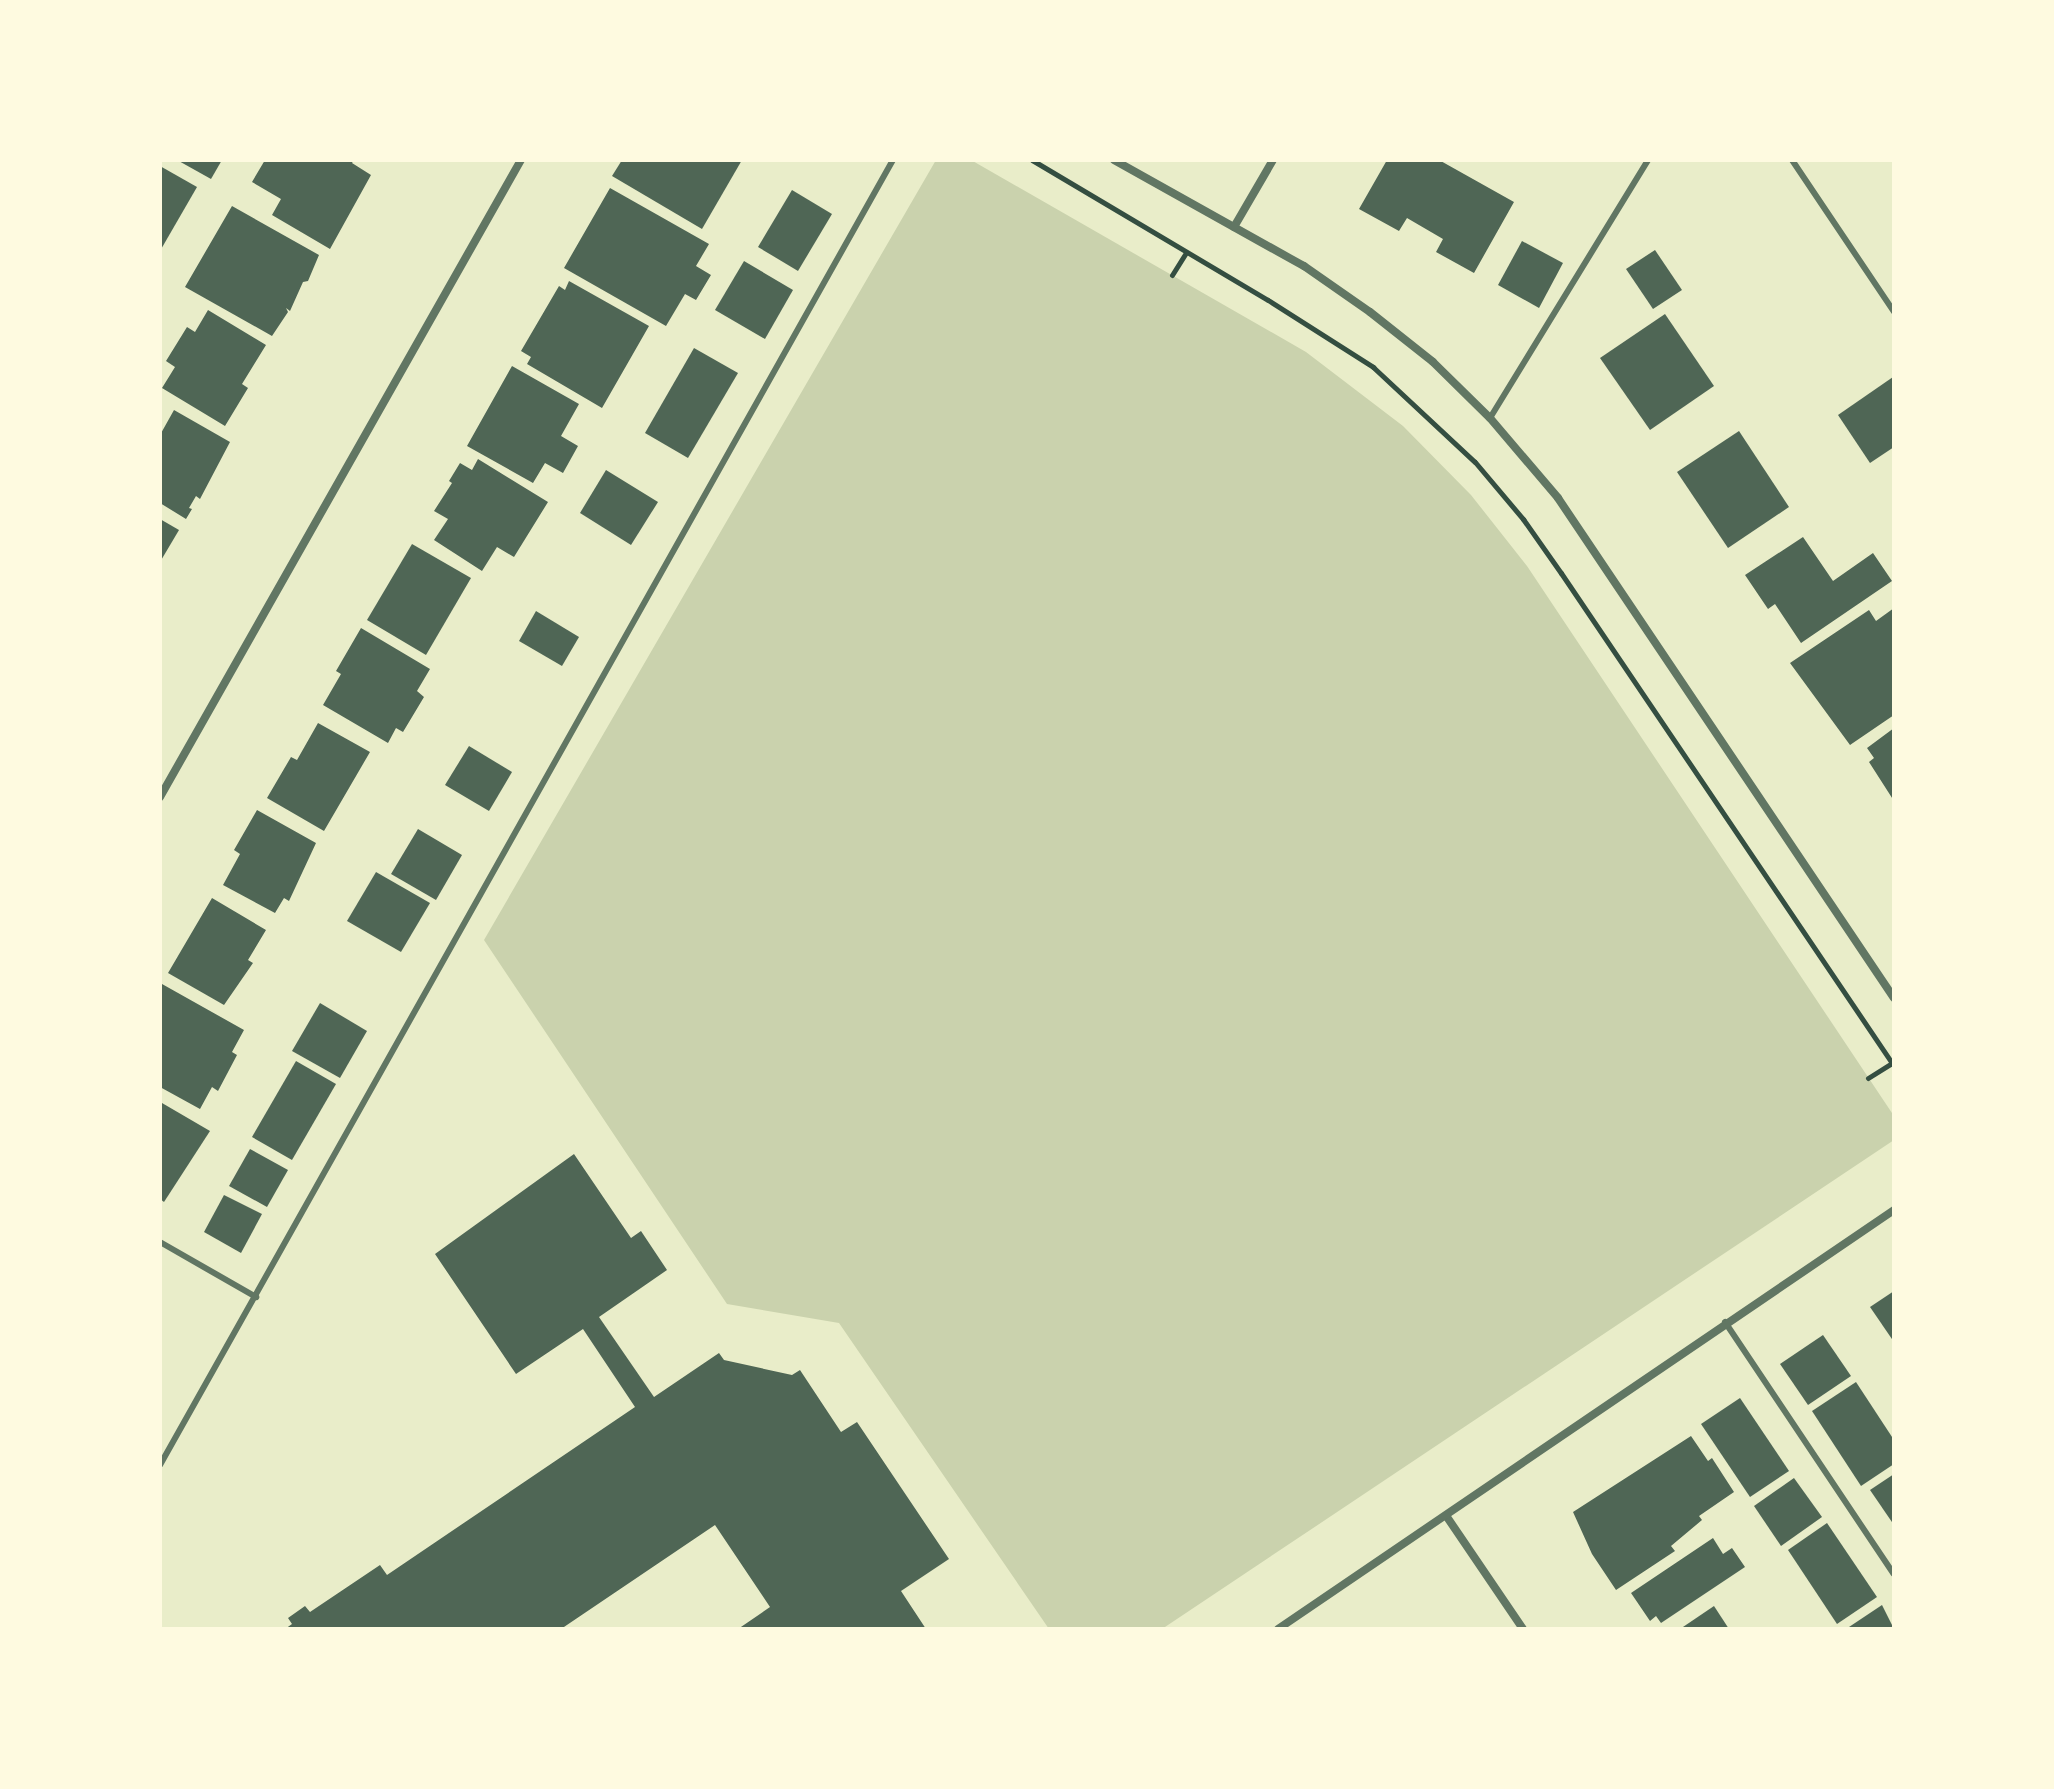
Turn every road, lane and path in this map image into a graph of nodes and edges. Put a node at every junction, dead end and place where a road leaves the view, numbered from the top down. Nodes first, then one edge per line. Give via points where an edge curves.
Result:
1 (521, 160) edge
2 (893, 160) edge
3 (1032, 160) edge
4 (1114, 160) edge
5 (1273, 160) edge
6 (1648, 160) edge
7 (1792, 160) edge
8 (1234, 227) junction
9 (1186, 253) junction
10 (1172, 275) dead end
11 (1894, 312) edge
12 (1490, 418) junction
13 (160, 797) edge
14 (1894, 998) edge
15 (1893, 1064) edge
16 (1868, 1078) dead end
17 (1894, 1210) edge
18 (160, 1242) edge
19 (256, 1297) junction
20 (1725, 1322) junction
21 (160, 1465) edge
22 (1447, 1517) junction
23 (1894, 1574) edge
24 (1278, 1629) edge
25 (1523, 1629) edge

1 - 13 street
2 - 19 lane
3 - 9 path
4 - 8 street
5 - 8 street
6 - 12 lane
7 - 11 lane
8 - 12 street via 1304,266 1370,312 1433,362
9 - 10 path
9 - 15 path via 1373,367 1475,462 1561,573
12 - 14 street via 1558,498
15 - 16 path
17 - 20 street
18 - 19 lane
19 - 21 lane
20 - 22 street
20 - 23 lane
22 - 24 street
22 - 25 street

